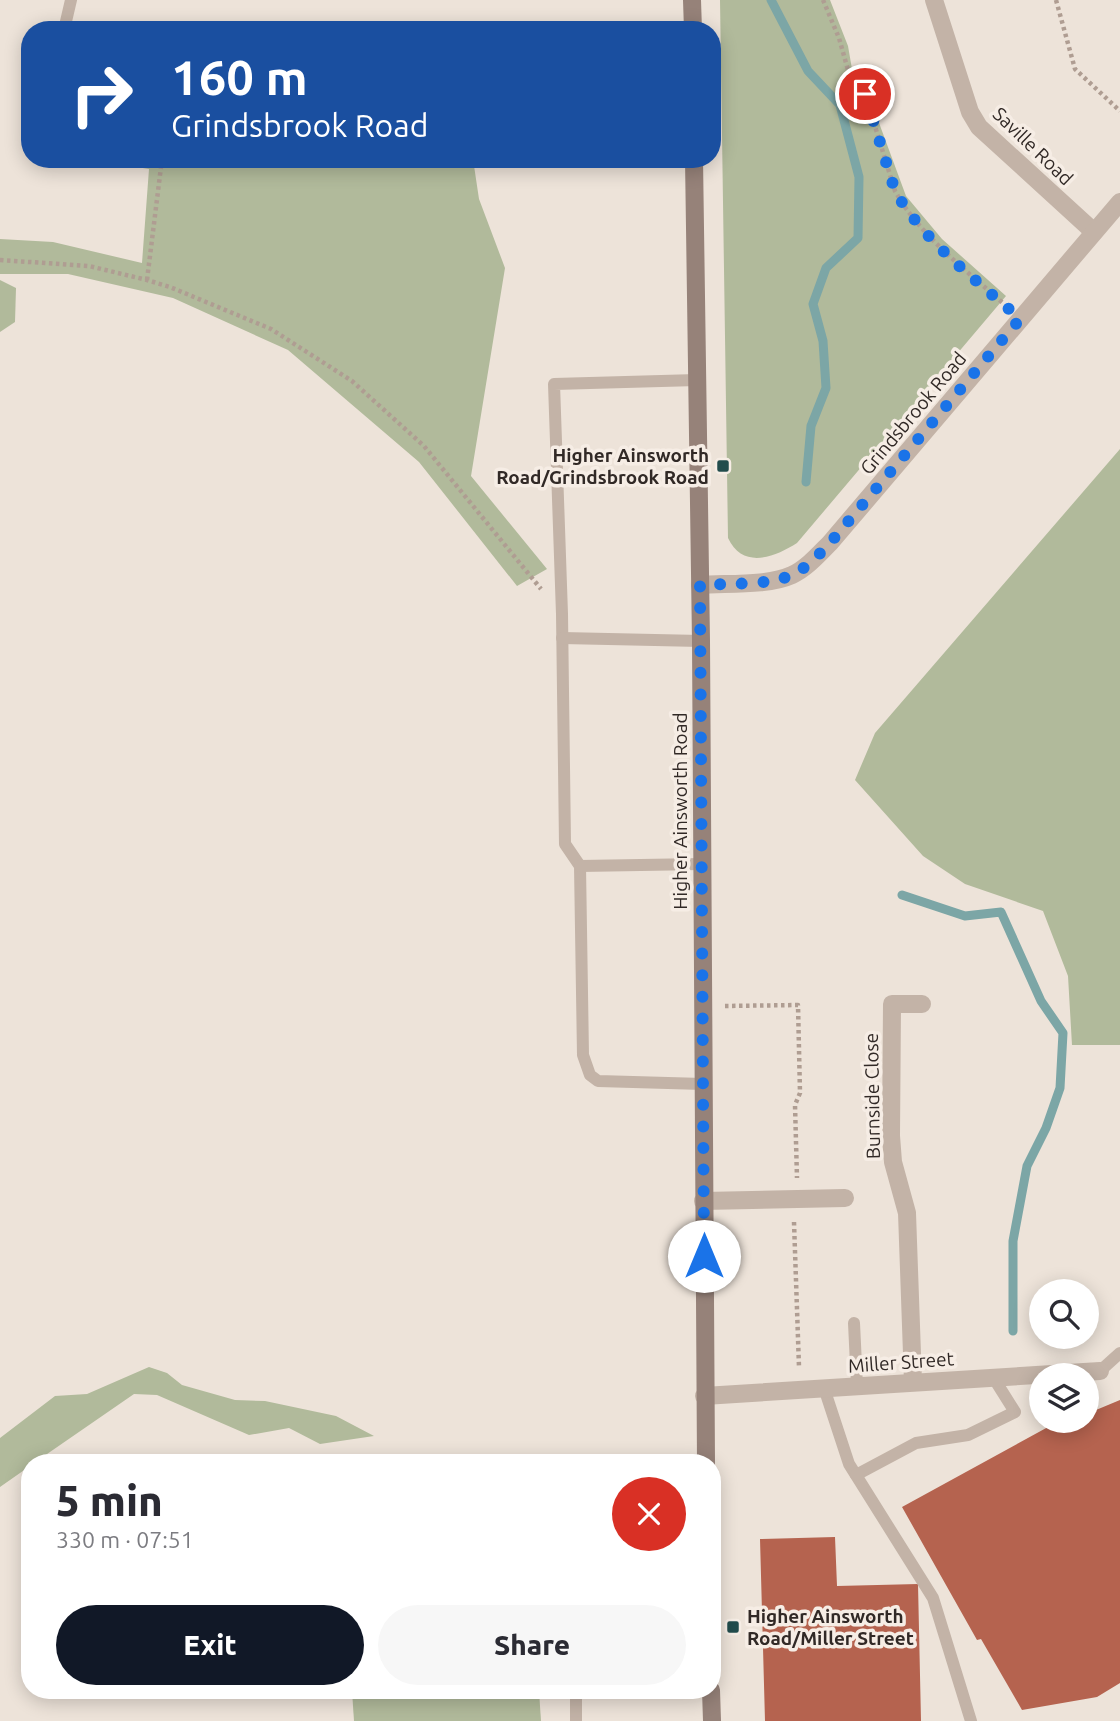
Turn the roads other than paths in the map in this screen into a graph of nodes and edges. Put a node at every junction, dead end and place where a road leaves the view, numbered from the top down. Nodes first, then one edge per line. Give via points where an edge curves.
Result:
1 (71, 0) edge
2 (692, 0) edge
3 (934, 0) edge
4 (66, 21) edge
5 (692, 21) edge
6 (694, 168) edge
7 (1120, 202) edge
8 (1094, 232) junction
9 (697, 380) junction
10 (700, 585) junction
11 (562, 638) junction
12 (701, 641) junction
13 (701, 864) junction
14 (580, 866) junction
15 (922, 1004) dead end
16 (702, 1084) junction
17 (845, 1198) dead end
18 (703, 1201) junction
19 (855, 1323) dead end
20 (1120, 1353) edge
21 (1100, 1371) joint
22 (993, 1377) junction
23 (913, 1382) junction
24 (857, 1386) junction
25 (824, 1388) junction
26 (704, 1396) junction
27 (706, 1454) edge
28 (856, 1475) junction
29 (576, 1699) edge
30 (711, 1699) edge
31 (576, 1721) edge
32 (712, 1721) edge
33 (971, 1721) edge

1 - 4 lane
2 - 5 main road
3 - 8 street, Saville Road via 979,127
6 - 9 main road, Higher Ainsworth Road
7 - 8 street, Grindsbrook Road
8 - 10 street, Grindsbrook Road via 809,564 776,580
9 - 10 main road, Higher Ainsworth Road
9 - 11 lane via 554,383
10 - 12 main road, Higher Ainsworth Road
11 - 12 lane
11 - 14 lane via 565,844
12 - 13 main road, Higher Ainsworth Road
13 - 14 lane
13 - 16 main road, Higher Ainsworth Road
14 - 16 lane via 583,1055 590,1075 598,1081
15 - 23 street, Burnside Close via 892,1004 891,1136 907,1213
16 - 18 main road, Higher Ainsworth Road
17 - 18 street
18 - 26 main road, Higher Ainsworth Road
19 - 24 lane
20 - 21 lane
21 - 22 street, Miller Street
22 - 23 street, Miller Street
22 - 28 lane via 1015,1412 968,1435 916,1443
23 - 24 street, Miller Street
24 - 25 street, Miller Street
25 - 26 street, Miller Street
25 - 28 lane
26 - 27 main road, Higher Ainsworth Road
28 - 33 lane via 933,1598
29 - 31 lane
30 - 32 main road

